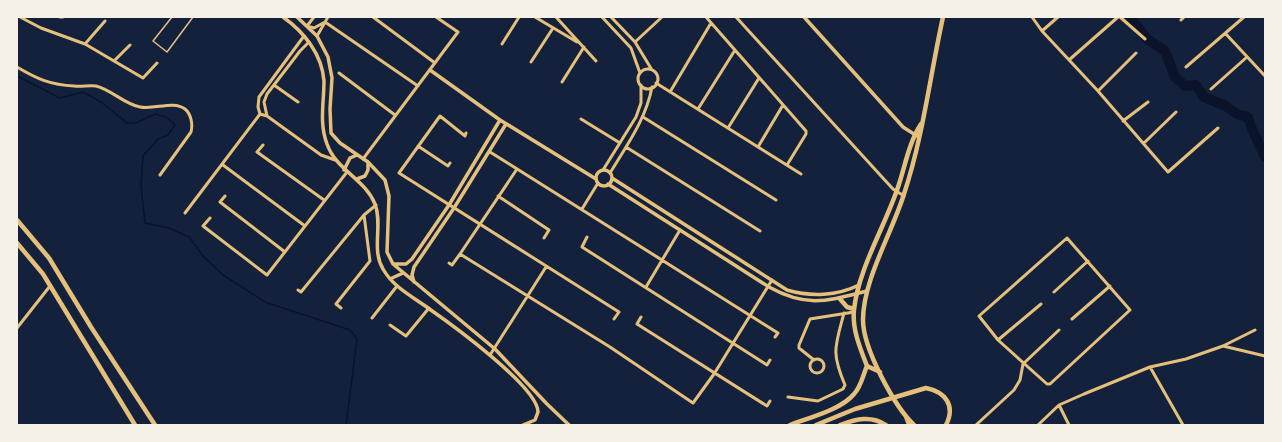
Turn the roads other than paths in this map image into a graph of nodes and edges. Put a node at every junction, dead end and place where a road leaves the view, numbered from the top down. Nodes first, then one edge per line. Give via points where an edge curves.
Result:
1 (20, 17) edge
2 (172, 17) edge
3 (193, 17) edge
4 (283, 17) edge
5 (297, 17) edge
6 (314, 17) edge
7 (328, 17) edge
8 (373, 17) edge
9 (436, 17) edge
10 (519, 17) edge
11 (535, 17) edge
12 (556, 17) edge
13 (602, 17) edge
14 (611, 17) edge
15 (662, 17) edge
16 (706, 17) edge
17 (736, 17) edge
18 (804, 17) edge
19 (942, 17) edge
20 (1032, 17) edge
21 (1058, 17) edge
22 (1119, 17) edge
23 (1184, 17) edge
24 (1244, 17) edge
25 (1180, 20) dead end
26 (105, 21) dead end
27 (325, 22) junction
28 (711, 23) junction
29 (307, 26) junction
30 (621, 27) junction
31 (553, 28) junction
32 (616, 32) junction
33 (1042, 32) junction
34 (1225, 33) junction
35 (304, 36) junction
36 (317, 36) junction
37 (1145, 40) dead end
38 (309, 42) junction
39 (635, 42) junction
40 (85, 44) junction
41 (130, 44) dead end
42 (502, 44) dead end
43 (581, 44) junction
44 (584, 47) junction
45 (735, 50) junction
46 (1136, 53) dead end
47 (1247, 57) junction
48 (1069, 60) junction
49 (114, 61) junction
50 (596, 61) dead end
51 (531, 62) dead end
52 (157, 63) dead end
53 (435, 63) junction
54 (17, 67) edge
55 (1186, 67) dead end
56 (430, 70) junction
57 (652, 70) junction
58 (339, 73) dead end
59 (640, 73) junction
60 (1265, 76) edge
61 (759, 78) junction
62 (562, 82) dead end
63 (656, 83) junction
64 (274, 85) junction
65 (641, 85) junction
66 (418, 86) junction
67 (652, 87) junction
68 (1212, 89) dead end
69 (1098, 91) junction
70 (670, 92) junction
71 (298, 102) dead end
72 (1148, 102) dead end
73 (783, 105) junction
74 (698, 109) junction
75 (1176, 112) dead end
76 (260, 114) junction
77 (395, 115) junction
78 (267, 116) junction
79 (643, 117) junction
80 (581, 119) dead end
81 (500, 120) junction
82 (1123, 121) junction
83 (506, 124) junction
84 (921, 124) junction
85 (728, 128) junction
86 (1218, 128) dead end
87 (628, 130) junction
88 (466, 133) dead end
89 (634, 134) junction
90 (914, 135) junction
91 (920, 136) junction
92 (620, 143) junction
93 (1144, 143) junction
94 (263, 145) dead end
95 (418, 146) junction
96 (626, 147) junction
97 (758, 147) junction
98 (490, 152) junction
99 (357, 155) junction
100 (363, 158) junction
101 (335, 160) junction
102 (368, 162) junction
103 (450, 163) dead end
104 (223, 165) junction
105 (787, 165) junction
106 (517, 168) junction
107 (603, 170) junction
108 (345, 171) junction
109 (610, 173) junction
110 (801, 174) dead end
111 (160, 175) dead end
112 (596, 178) junction
113 (612, 178) junction
114 (356, 179) junction
115 (598, 183) junction
116 (608, 184) junction
117 (897, 191) junction
118 (225, 196) dead end
119 (498, 196) junction
120 (904, 196) junction
121 (324, 200) junction
122 (776, 200) dead end
123 (376, 205) junction
124 (449, 205) junction
125 (454, 208) junction
126 (582, 209) junction
127 (185, 214) dead end
128 (364, 215) junction
129 (210, 218) dead end
130 (17, 220) edge
131 (479, 225) junction
132 (305, 226) junction
133 (680, 230) junction
134 (760, 231) dead end
135 (544, 238) dead end
136 (587, 238) dead end
137 (17, 244) edge
138 (286, 252) junction
139 (460, 254) junction
140 (663, 259) junction
141 (1088, 261) junction
142 (449, 263) dead end
143 (393, 264) junction
144 (546, 267) junction
145 (403, 273) junction
146 (390, 279) junction
147 (772, 280) junction
148 (414, 282) junction
149 (860, 284) junction
150 (50, 286) junction
151 (397, 286) junction
152 (769, 286) junction
153 (1110, 286) junction
154 (646, 287) junction
155 (298, 290) dead end
156 (867, 291) junction
157 (1054, 292) dead end
158 (858, 294) junction
159 (528, 296) junction
160 (840, 299) junction
161 (1041, 304) dead end
162 (341, 308) dead end
163 (429, 308) junction
164 (854, 310) junction
165 (844, 312) junction
166 (751, 316) junction
167 (641, 317) dead end
168 (372, 318) dead end
169 (614, 319) dead end
170 (1072, 319) dead end
171 (390, 325) dead end
172 (17, 328) edge
173 (1059, 330) dead end
174 (1255, 330) dead end
175 (864, 334) junction
176 (856, 336) junction
177 (775, 337) dead end
178 (998, 340) junction
179 (733, 343) junction
180 (1223, 346) junction
181 (495, 349) junction
182 (490, 355) junction
183 (1265, 356) edge
184 (505, 359) junction
185 (770, 360) dead end
186 (814, 360) junction
187 (500, 364) junction
188 (1023, 364) junction
189 (867, 366) junction
190 (1150, 367) junction
191 (880, 372) junction
192 (714, 374) junction
193 (788, 397) dead end
194 (770, 401) dead end
195 (1059, 405) junction
196 (906, 417) junction
197 (135, 425) edge
198 (156, 425) edge
199 (523, 425) edge
200 (569, 425) edge
201 (790, 425) edge
202 (816, 425) edge
203 (840, 425) edge
204 (886, 425) edge
205 (909, 425) edge
206 (914, 425) edge
207 (946, 425) edge
208 (976, 425) edge
209 (1038, 425) edge
210 (1069, 425) edge
211 (1183, 425) edge

1 - 40 street via 41,28
2 - 3 lane via 153,41 167,52
4 - 35 street
5 - 29 street
6 - 29 street
7 - 27 street
8 - 53 street
9 - 53 street via 458,32
10 - 42 street
11 - 31 street
12 - 43 street
13 - 32 street
14 - 30 street
15 - 39 street
16 - 28 street
17 - 117 street
18 - 90 street via 903,127
19 - 84 main road
20 - 33 street
21 - 33 street
22 - 37 street
22 - 48 street
23 - 25 street
24 - 34 street
26 - 40 street
27 - 29 street via 314,28
27 - 36 street
27 - 66 street
28 - 45 street
28 - 70 street
29 - 36 street
30 - 32 street
30 - 39 street
31 - 43 street
31 - 51 street
32 - 59 street via 632,48
33 - 48 street
34 - 47 street
34 - 55 street
35 - 38 street
35 - 76 street via 259,97
36 - 99 street via 328,57 332,78 331,133
38 - 64 street
38 - 101 street via 321,66 324,80 322,125
39 - 57 street
40 - 49 street
41 - 49 street
43 - 44 street
44 - 50 street
44 - 62 street
45 - 61 street
45 - 74 street
46 - 69 street
47 - 60 street
47 - 68 street
48 - 69 street
49 - 52 street via 143,78
53 - 56 street
54 - 111 street via 38,79 57,85 94,86 109,90 139,107 155,108 176,104 186,110 191,119 191,132
56 - 66 street
56 - 81 street
57 - 59 street via 646,69
57 - 63 street via 657,74
58 - 77 street
59 - 65 street via 638,79
61 - 73 street
61 - 85 street
63 - 67 street
63 - 70 street
64 - 71 street
64 - 78 street via 264,102
65 - 67 street via 646,88
65 - 87 street via 642,103
66 - 77 street
67 - 79 street
69 - 82 street
70 - 74 street
72 - 82 street
73 - 97 street
73 - 105 street via 806,131
74 - 85 street
75 - 93 street
76 - 78 street
76 - 104 street
77 - 100 street
78 - 101 street via 321,155
79 - 89 street
79 - 122 street
80 - 92 street
81 - 83 street
81 - 124 street
82 - 93 street
83 - 98 street
83 - 112 street
84 - 90 main road
84 - 91 main road
85 - 97 street
86 - 93 street via 1168,172
87 - 89 street
87 - 92 street
88 - 95 street via 465,136 440,116
89 - 96 street
90 - 91 street
90 - 117 main road
91 - 120 main road
92 - 107 street
94 - 121 street via 258,152
95 - 103 street via 448,166
95 - 124 street via 399,173
96 - 109 street
96 - 134 street
97 - 105 street
98 - 106 street
98 - 125 street
99 - 100 street
99 - 108 street via 350,158
100 - 102 street
101 - 108 street
102 - 114 street via 365,176
102 - 143 street via 385,180 389,196 387,252
104 - 127 street
104 - 132 street
105 - 110 street
106 - 119 street
106 - 126 street
107 - 109 street
107 - 112 street
108 - 114 street
108 - 121 street
109 - 113 street
112 - 115 street
113 - 116 street
113 - 147 street
114 - 123 street
115 - 116 street
115 - 126 street
116 - 133 street
117 - 120 street
117 - 149 main road
118 - 138 street via 220,202
119 - 131 street
119 - 135 street via 549,230
120 - 156 main road
121 - 132 street
123 - 128 street
123 - 146 street via 379,263
124 - 125 street
124 - 143 street via 412,259 406,264
125 - 131 street
125 - 148 street via 414,267
126 - 140 street
128 - 155 street via 301,292
128 - 162 street via 370,260 336,304
129 - 138 street via 203,226 268,275
130 - 198 main road via 50,258 91,327
131 - 139 street
131 - 144 street
132 - 138 street
133 - 140 street
133 - 152 street
136 - 154 street via 582,247
137 - 150 main road
139 - 142 street via 452,265
139 - 159 street
140 - 154 street
140 - 166 street
141 - 153 street
141 - 157 street
141 - 178 street via 1070,239 1064,239 979,314 979,319
143 - 145 street
144 - 159 street
144 - 169 street via 619,312
145 - 146 street
145 - 148 street
146 - 151 street
147 - 149 street via 787,290 811,295 842,293
147 - 152 street
148 - 181 street
149 - 158 main road
150 - 172 street
150 - 197 main road
151 - 163 street
151 - 168 street
152 - 160 street via 790,298 808,301
152 - 166 street
153 - 170 street
153 - 188 street via 1130,308 1129,312 1050,384
154 - 179 street
156 - 158 street
156 - 175 main road
158 - 160 street
158 - 164 main road
159 - 181 street
159 - 192 street via 610,347 693,404
160 - 164 main road
161 - 178 street
163 - 171 street via 406,336
163 - 182 street
164 - 165 street
164 - 176 main road
165 - 186 street via 810,319 799,348
165 - 193 street via 834,350 845,385 843,389 818,401
166 - 177 street via 778,333
166 - 179 street
167 - 192 street via 637,324
173 - 188 street
174 - 180 street
175 - 176 main road
175 - 191 main road
176 - 189 main road
178 - 188 street
179 - 185 street via 767,365
179 - 192 street
180 - 183 street
180 - 190 street via 1186,359
181 - 182 street
181 - 184 street
182 - 187 street
184 - 187 street
184 - 200 street
186 - 186 street via 810,363 810,368 815,373 820,373 824,363 818,359
187 - 199 street via 524,387 538,408 535,420
188 - 208 street via 1020,380 1014,390
189 - 191 main road
189 - 201 main road via 854,394 846,401
190 - 195 street
190 - 211 street
191 - 196 main road
192 - 194 street via 767,406
195 - 209 street
195 - 210 street
196 - 205 main road
196 - 206 main road
202 - 207 main road via 855,409 926,388 937,390 947,400 950,410
203 - 204 main road via 858,418

